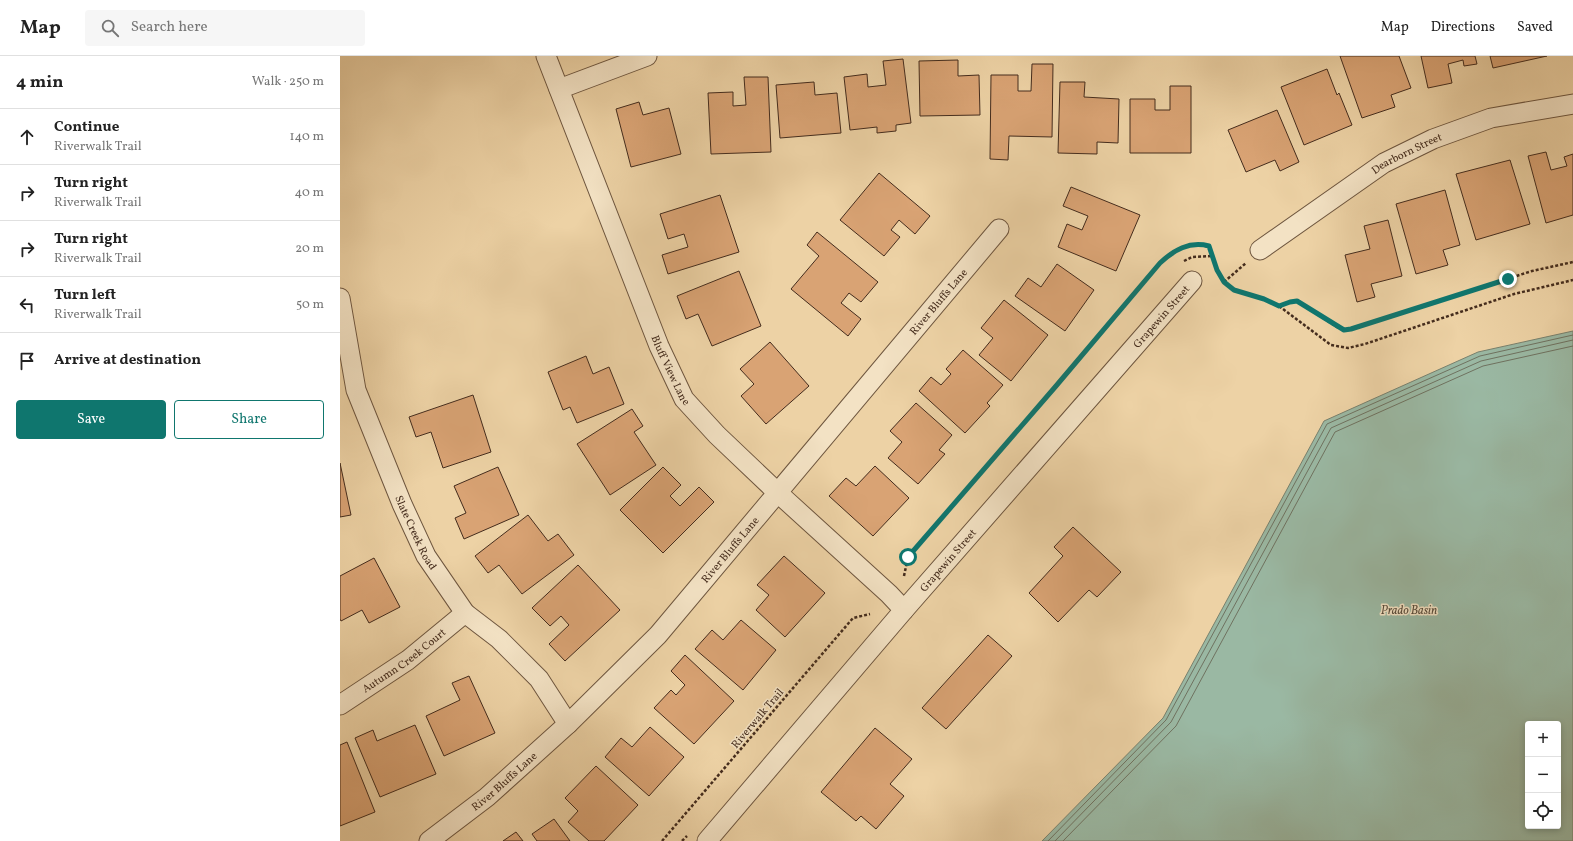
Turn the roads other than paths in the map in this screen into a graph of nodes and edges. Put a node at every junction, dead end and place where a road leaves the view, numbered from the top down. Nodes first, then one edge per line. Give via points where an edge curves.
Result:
1 (546, 56) edge
2 (648, 56) edge
3 (559, 89) junction
4 (1573, 104) edge
5 (999, 229) dead end
6 (1260, 250) road end
7 (1192, 281) dead end
8 (340, 298) edge
9 (348, 393) edge
10 (778, 493) junction
11 (904, 610) junction
12 (465, 613) junction
13 (340, 705) edge
14 (568, 724) junction
15 (430, 841) edge
16 (707, 841) edge

1 - 3 street, Bluff View Lane
2 - 3 street
3 - 10 street, Bluff View Lane via 658,346 684,399 717,435
4 - 6 street, Dearborn Street via 1491,118 1433,138 1384,163
5 - 10 street, River Bluffs Lane
7 - 11 street, Grapewin Street
8 - 9 street, Slate Creek Road
9 - 12 street, Slate Creek Road via 426,556
10 - 11 street, Bluff View Lane
10 - 14 street, River Bluffs Lane via 658,635
11 - 16 street, Grapewin Street
12 - 13 street, Autumn Creek Court via 408,660
12 - 14 street, Slate Creek Road via 499,640 539,679
14 - 15 street, River Bluffs Lane via 487,797

